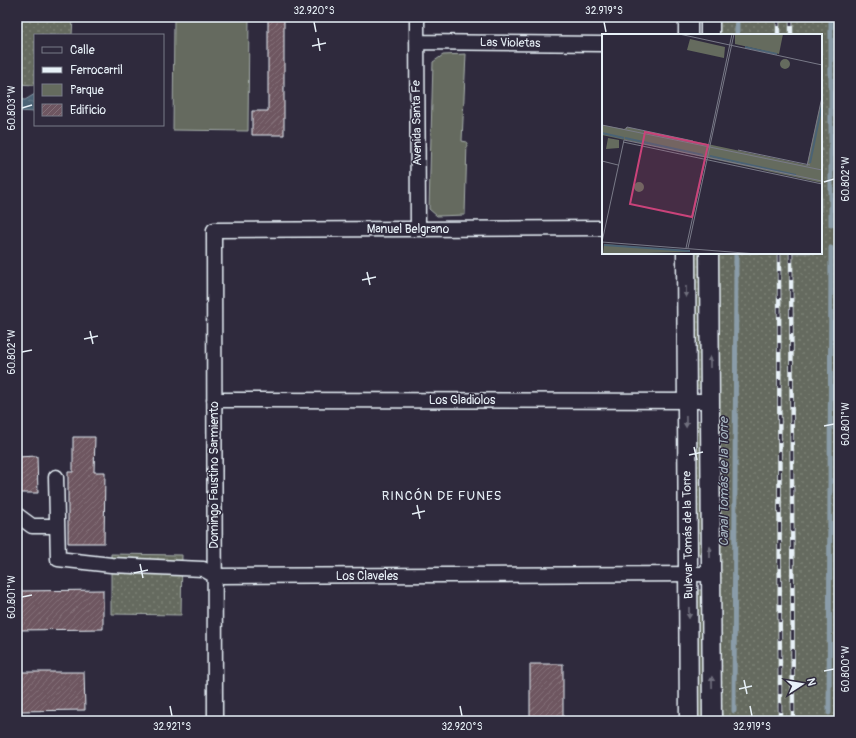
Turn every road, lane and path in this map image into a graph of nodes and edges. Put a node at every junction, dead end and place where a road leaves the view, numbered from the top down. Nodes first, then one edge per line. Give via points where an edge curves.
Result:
1 (417, 17) edge
2 (688, 17) edge
3 (710, 17) edge
4 (688, 34) edge
5 (710, 34) edge
6 (416, 42) junction
7 (602, 44) edge
8 (602, 228) edge
9 (418, 229) junction
10 (214, 230) joint
11 (686, 254) edge
12 (710, 254) edge
13 (214, 400) junction
14 (686, 401) junction
15 (710, 401) junction
16 (56, 477) dead end
17 (17, 515) edge
18 (56, 526) junction
19 (688, 574) junction
20 (710, 574) junction
21 (215, 576) junction
22 (215, 721) edge
23 (689, 721) edge
24 (712, 721) edge

1 - 6 street, Avenida Santa Fe
2 - 4 street
3 - 5 street
6 - 7 street, Las Violetas
6 - 9 street, Avenida Santa Fe
8 - 9 street, Manuel Belgrano
9 - 10 street, Manuel Belgrano
10 - 13 street, Domingo Faustino Sarmiento
11 -> 14 street, Bulevar Tomás de la Torre
15 -> 12 street, Bulevar Tomás de la Torre
13 - 14 street, Los Gladiolos
13 - 21 street, Domingo Faustino Sarmiento
14 - 15 street, Los Gladiolos
14 -> 19 street, Bulevar Tomás de la Torre
20 -> 15 street, Bulevar Tomás de la Torre
16 - 18 street
17 - 18 street via 32,526
18 - 21 street, Los Claveles via 58,559 111,565 203,569
19 - 20 street, Los Claveles
19 - 21 street, Los Claveles
19 -> 23 street, Bulevar Tomás de la Torre
24 -> 20 street, Bulevar Tomás de la Torre
21 - 22 street, Domingo Faustino Sarmiento

